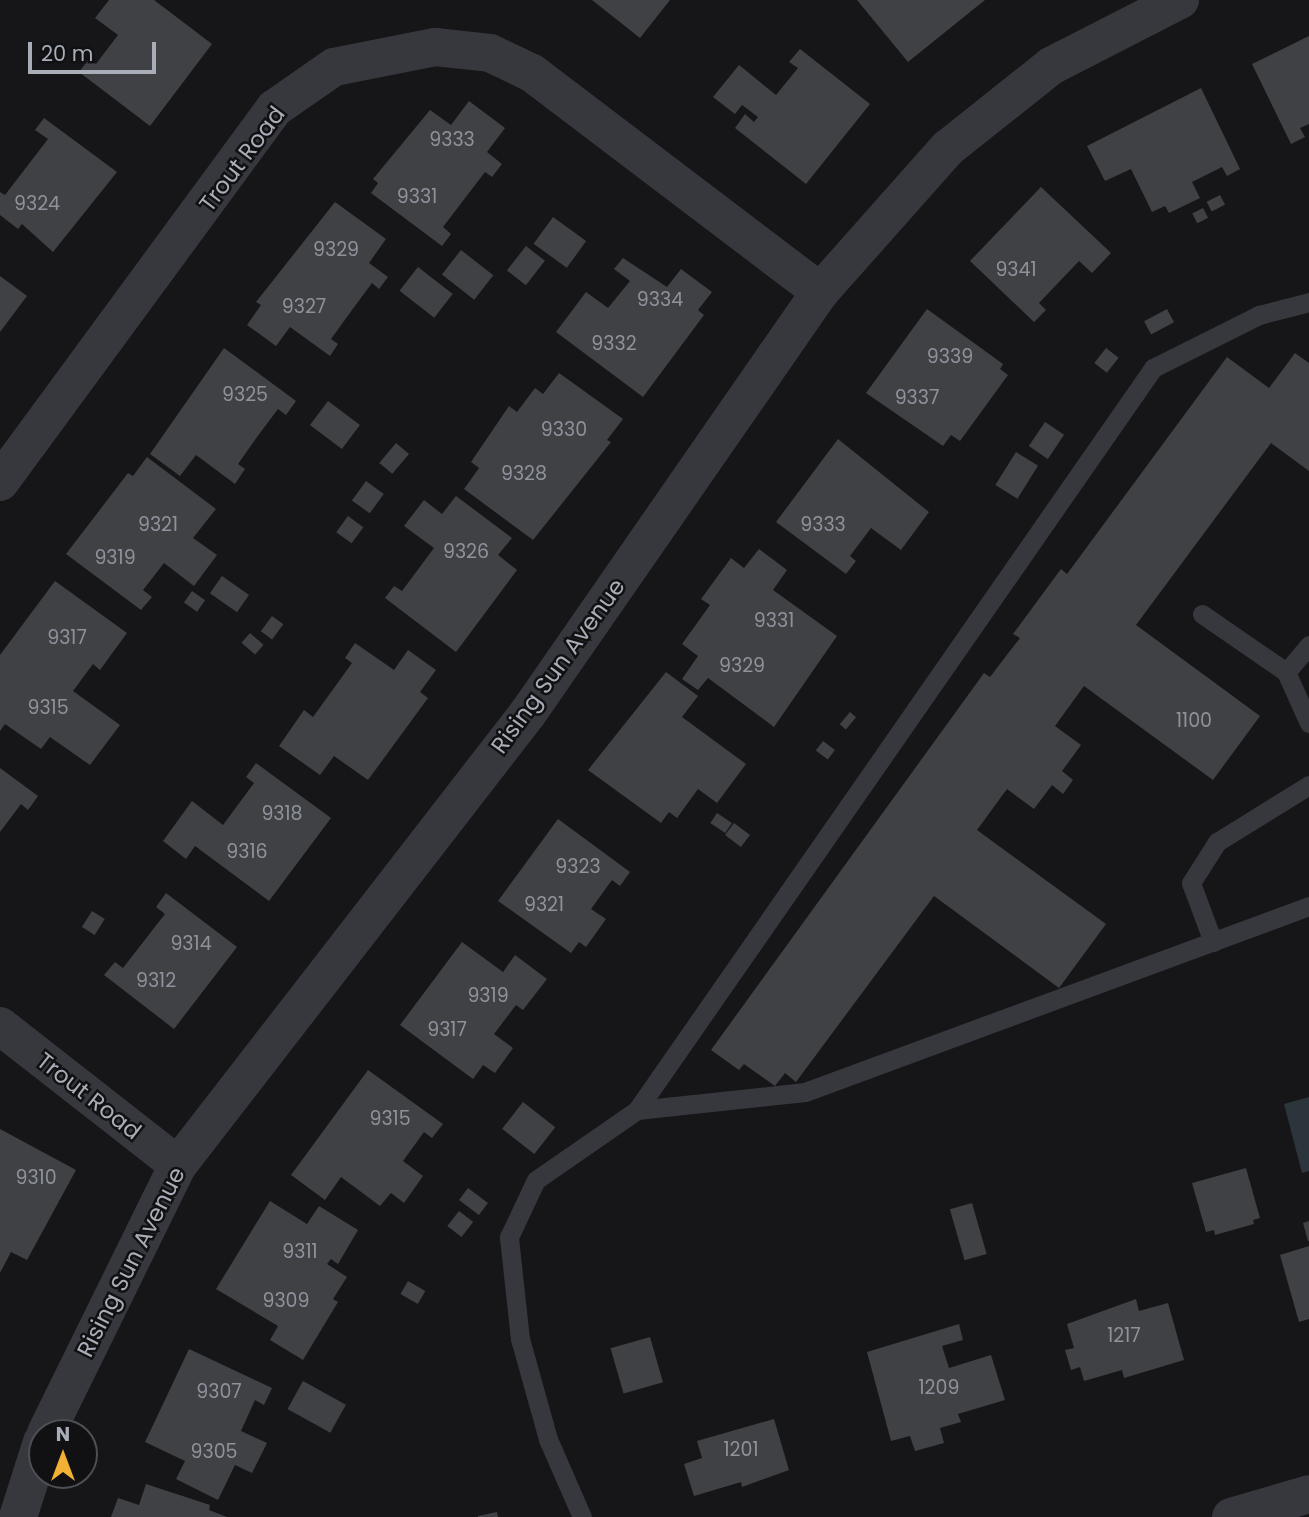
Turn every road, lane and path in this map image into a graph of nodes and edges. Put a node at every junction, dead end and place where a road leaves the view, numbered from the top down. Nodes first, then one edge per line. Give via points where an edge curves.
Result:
1 (1180, 0) edge
2 (820, 292) junction
3 (1309, 302) edge
4 (0, 482) edge
5 (1202, 614) dead end
6 (1309, 645) edge
7 (1286, 672) junction
8 (1309, 723) edge
9 (1309, 785) edge
10 (1309, 906) edge
11 (1213, 942) junction
12 (0, 1026) edge
13 (637, 1110) junction
14 (178, 1166) junction
15 (53, 1419) edge
16 (28, 1486) edge
17 (1309, 1494) edge
18 (18, 1517) edge
19 (582, 1517) edge
20 (1231, 1517) edge

1 - 2 street, Rising Sun Avenue via 1051,66 948,148
2 - 4 street, Trout Road via 531,74 490,53 435,47 334,67 275,108
2 - 14 street, Rising Sun Avenue via 528,713
3 - 13 lane via 1259,315 1153,368
5 - 7 lane
6 - 7 lane
7 - 8 lane
9 - 11 lane via 1217,842 1191,883
10 - 11 lane
11 - 13 lane via 805,1092
12 - 14 street, Trout Road
13 - 19 lane via 536,1180 509,1237 520,1339 548,1439
14 - 15 street, Rising Sun Avenue
16 - 18 street
17 - 20 street

